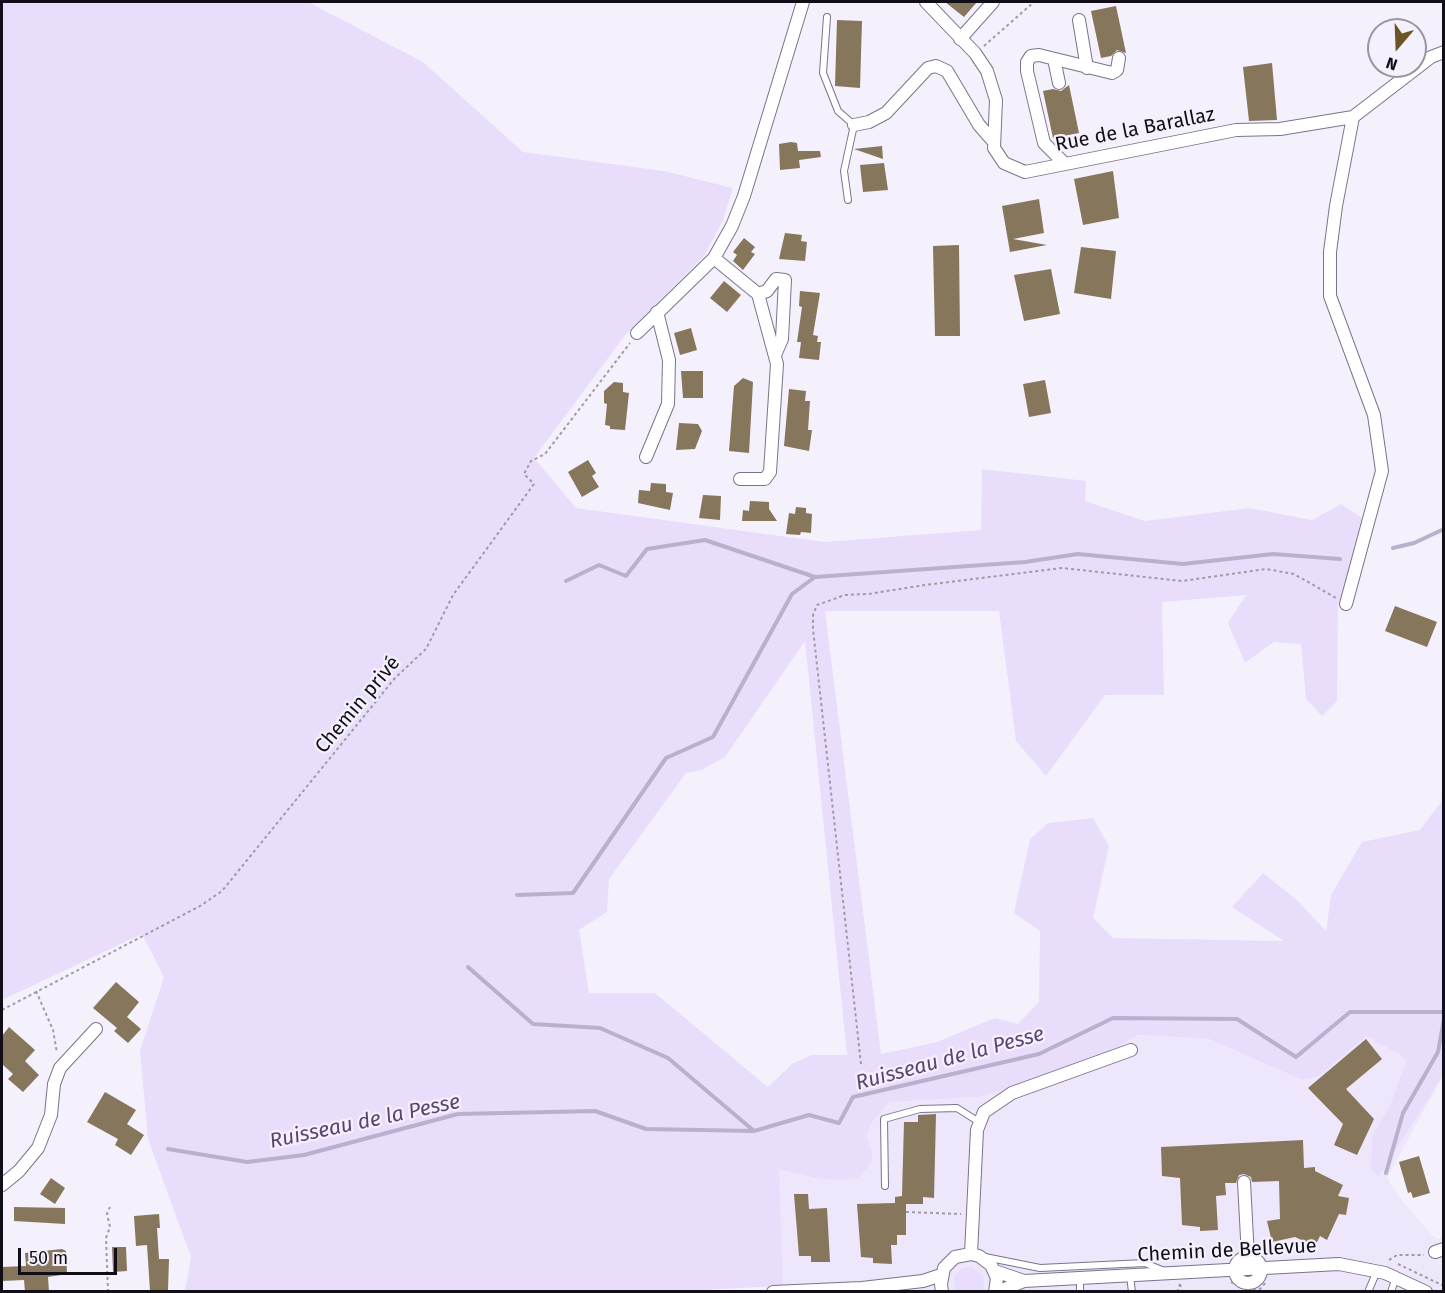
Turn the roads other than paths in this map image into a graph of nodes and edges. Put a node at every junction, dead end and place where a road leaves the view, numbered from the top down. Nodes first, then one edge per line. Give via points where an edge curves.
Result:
1 (803, 2) edge
2 (926, 2) edge
3 (993, 2) edge
4 (827, 17) dead end
5 (1079, 20) dead end
6 (960, 39) junction
7 (1443, 52) edge
8 (1119, 58) dead end
9 (1054, 59) junction
10 (1087, 68) junction
11 (1059, 83) dead end
12 (1353, 117) junction
13 (854, 125) junction
14 (994, 142) junction
15 (1065, 165) junction
16 (848, 200) dead end
17 (714, 258) junction
18 (758, 294) junction
19 (657, 312) junction
20 (637, 333) road end
21 (775, 355) junction
22 (646, 457) dead end
23 (740, 479) dead end
24 (1346, 604) road end
25 (96, 1029) dead end
26 (1131, 1050) dead end
27 (979, 1122) junction
28 (1244, 1182) dead end
29 (2, 1185) edge
30 (885, 1186) dead end
31 (975, 1255) junction
32 (1248, 1257) junction
33 (1261, 1268) junction
34 (1235, 1269) junction
35 (995, 1271) junction
36 (1377, 1271) junction
37 (941, 1275) junction
38 (1130, 1276) junction
39 (1396, 1276) junction
40 (1080, 1278) junction
41 (1170, 1279) junction
42 (1024, 1281) junction
43 (862, 1288) junction
44 (1247, 1288) edge
45 (808, 1291) edge
46 (773, 1292) edge
47 (888, 1292) edge
48 (942, 1292) edge
49 (996, 1292) edge
50 (1080, 1292) edge
51 (1132, 1292) edge
52 (1368, 1292) edge
53 (1391, 1292) edge
54 (1426, 1292) edge

1 - 17 street via 744,196
2 - 6 street
3 - 6 street
4 - 13 lane via 823,73 838,111
5 - 10 street
6 - 14 street via 975,53 993,83
7 - 12 street, Rue de la Barallaz
8 - 10 street via 1112,74
9 - 10 street
9 - 11 street
9 - 15 street via 1031,56 1027,71 1044,143
12 - 15 street, Rue de la Barallaz via 1280,129 1226,132
12 - 24 street via 1334,218 1330,296 1374,415 1382,471
13 - 14 street, Rue de la Barallaz via 886,113 928,69 936,66 947,71 979,125
13 - 16 lane via 844,171
14 - 15 street, Rue de la Barallaz via 997,155 1011,168 1025,172
17 - 18 street
17 - 19 street
18 - 21 street
18 - 21 street via 767,291 776,279 785,280 782,339
19 - 20 street
19 - 22 street via 669,360 668,404
21 - 23 street via 770,472 765,479
25 - 29 street via 60,1068 51,1115 38,1148
26 - 27 street via 1012,1093 984,1112
27 - 30 lane via 957,1108 920,1109 884,1119
27 - 31 street via 973,1214
28 - 32 street
31 - 35 street
31 - 37 street via 963,1254 949,1262
31 - 41 lane via 1040,1268 1145,1263
32 - 33 street via 1257,1260
32 - 34 street via 1239,1261
33 - 34 street, Chemin de Bellevue
33 - 36 street, Chemin de Bellevue via 1339,1264
33 - 44 street via 1260,1276
34 - 41 street, Chemin de Bellevue
34 - 44 street
35 - 42 street, Chemin de Bellevue
35 - 49 street
36 - 39 street, Chemin de Bellevue
36 - 52 lane
37 - 43 street
37 - 48 street
38 - 40 street, Chemin de Bellevue
38 - 41 street, Chemin de Bellevue
38 - 51 lane
39 - 53 lane
39 - 54 street, Chemin de Bellevue
40 - 42 street, Chemin de Bellevue
40 - 50 lane
42 - 49 street, Chemin de Bellevue
43 - 45 street
43 - 47 street
45 - 46 street

